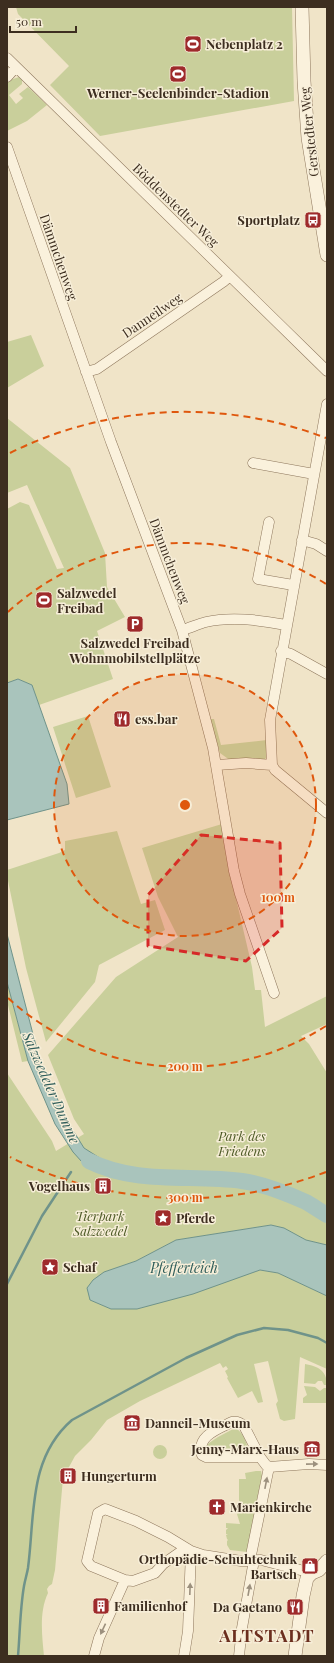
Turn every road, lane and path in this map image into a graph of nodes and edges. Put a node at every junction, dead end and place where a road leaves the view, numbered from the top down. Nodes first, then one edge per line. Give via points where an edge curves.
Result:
1 (302, 7) edge
2 (7, 58) edge
3 (16, 67) junction
4 (7, 77) edge
5 (7, 147) edge
6 (327, 255) edge
7 (230, 276) junction
8 (327, 371) edge
9 (86, 372) junction
10 (327, 404) edge
11 (253, 463) dead end
12 (314, 474) junction
13 (269, 522) dead end
14 (302, 540) junction
15 (327, 551) edge
16 (293, 585) junction
17 (286, 626) junction
18 (182, 630) junction
19 (282, 652) junction
20 (327, 674) edge
21 (217, 765) junction
22 (272, 765) junction
23 (327, 813) edge
24 (274, 993) dead end
25 (260, 1457) junction
26 (327, 1465) edge
27 (269, 1468) junction
28 (189, 1549) junction
29 (252, 1560) junction
30 (327, 1561) edge
31 (312, 1573) junction
32 (125, 1580) junction
33 (94, 1656) edge
34 (184, 1656) edge
35 (239, 1656) edge
36 (295, 1656) edge

1 - 6 street, Gerstedter Weg via 304,96 308,138
2 - 3 street, Böddenstedter Weg
3 - 4 street
3 - 7 street, Böddenstedter Weg
5 - 9 street, Dämmchenweg
7 - 8 street, Böddenstedter Weg
7 - 9 street, Danneilweg via 97,369
9 - 18 street, Dämmchenweg
10 - 12 street
11 - 12 street
12 - 14 street
13 - 16 street via 258,579
14 - 15 street
14 - 16 street
16 - 17 street
17 - 18 street via 260,621 230,620 205,622
17 - 19 street
18 - 21 street, Dämmchenweg
19 - 20 street via 291,654
19 - 22 street via 270,715
21 - 22 street
21 - 24 street, Dämmchenweg via 234,871
22 - 23 street via 280,775
25 - 25 street via 244,1426 237,1422 232,1422 206,1436 200,1449 206,1457
25 - 27 street
27 -> 26 street
29 -> 27 street
28 - 29 street via 203,1555 241,1561
28 - 32 street via 163,1564 155,1573 142,1579
28 - 32 street via 136,1521 105,1509 98,1513 87,1561 91,1566
34 -> 28 street via 188,1631
29 - 31 street
35 -> 29 street
30 - 31 street via 319,1570
31 - 36 street via 307,1578 303,1596
32 -> 33 street via 99,1638

